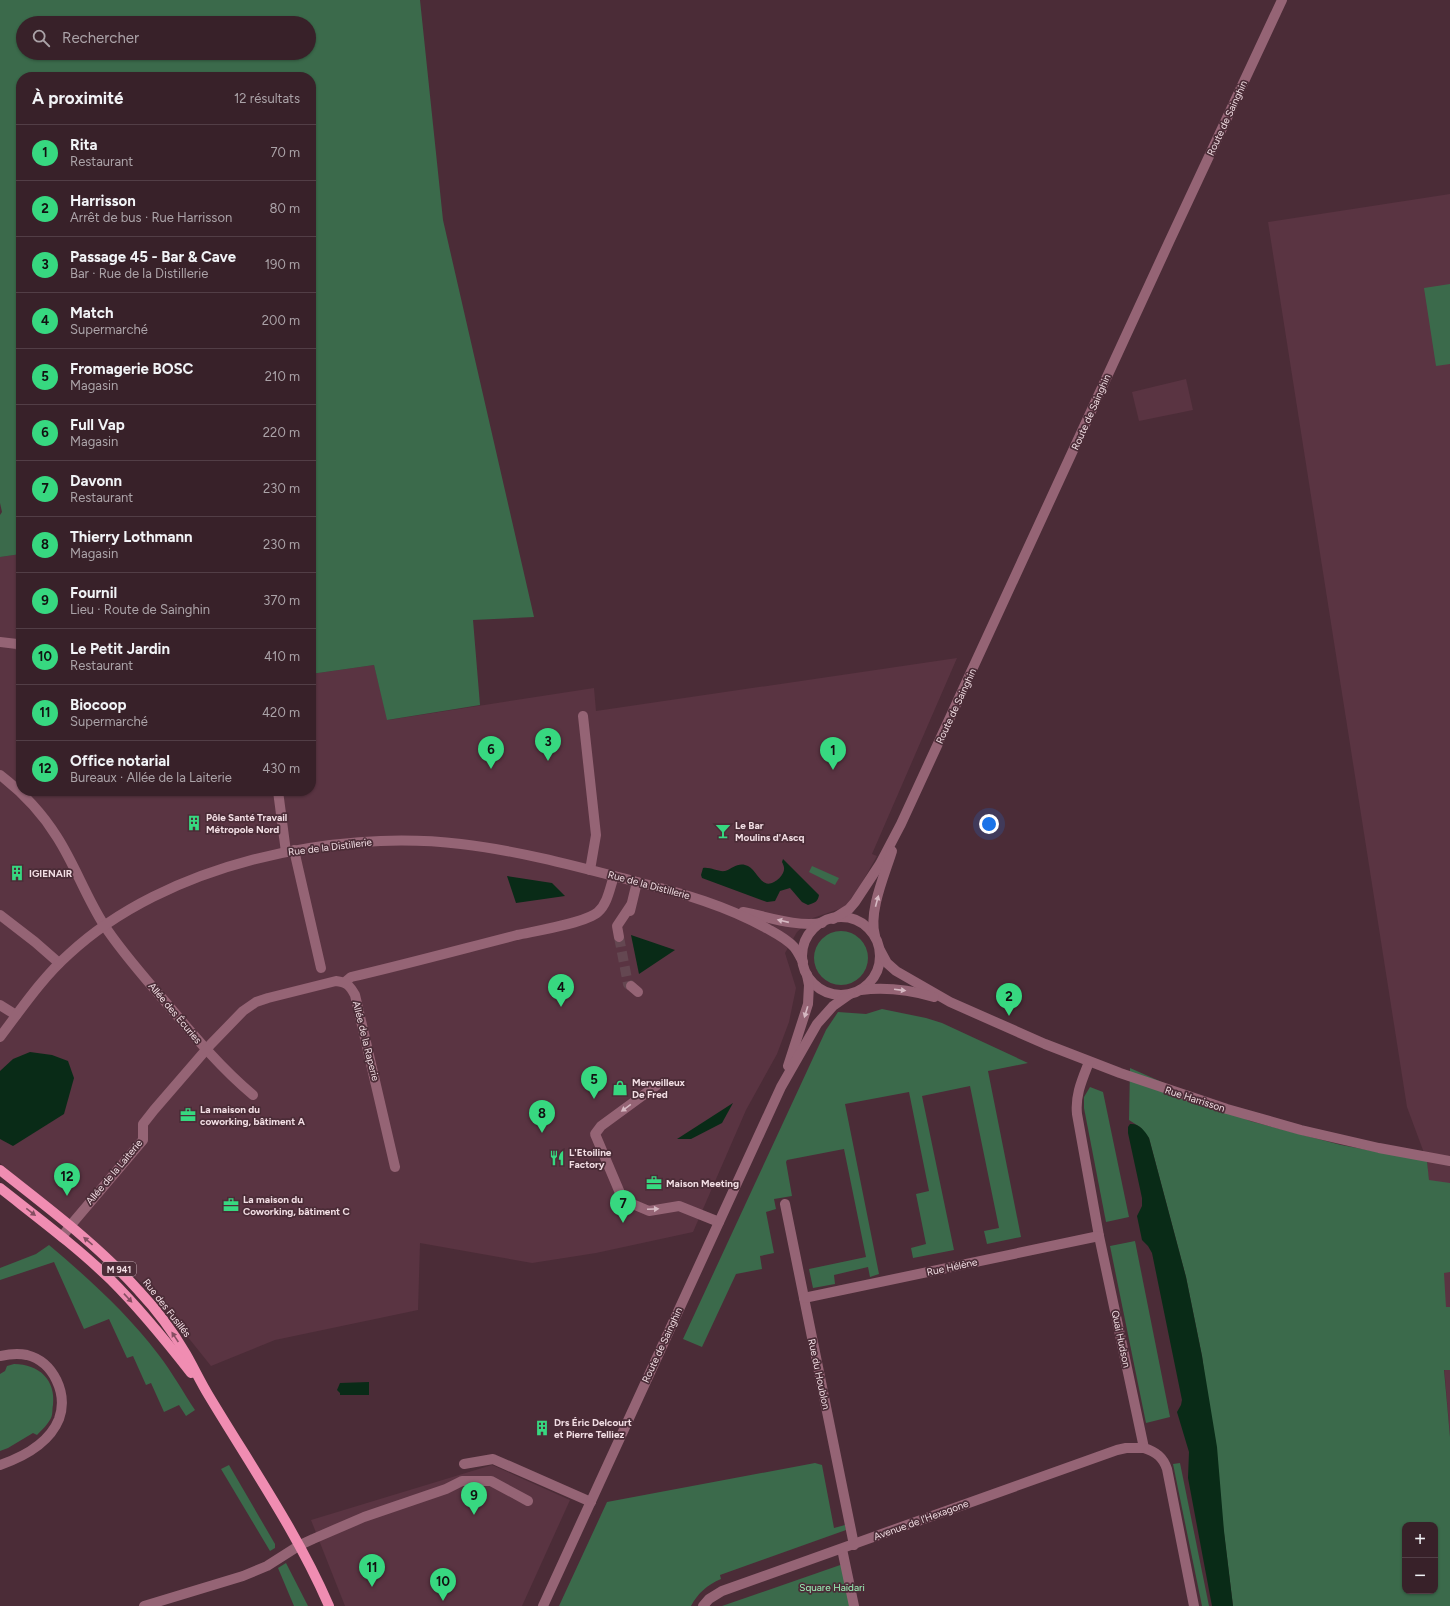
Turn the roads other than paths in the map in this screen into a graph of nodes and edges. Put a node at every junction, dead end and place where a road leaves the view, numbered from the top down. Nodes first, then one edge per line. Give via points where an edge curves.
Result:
1 (1282, 0) edge
2 (0, 642) edge
3 (16, 644) edge
4 (583, 716) dead end
5 (0, 775) edge
6 (16, 789) edge
7 (24, 796) edge
8 (279, 796) edge
9 (901, 824) junction
10 (290, 851) junction
11 (590, 870) junction
12 (614, 876) junction
13 (637, 882) junction
14 (718, 906) junction
15 (0, 915) edge
16 (833, 918) junction
17 (822, 923) junction
18 (104, 925) junction
19 (619, 937) tunnel mouth
20 (876, 940) junction
21 (880, 950) junction
22 (803, 962) junction
23 (59, 963) junction
24 (321, 968) dead end
25 (807, 974) junction
26 (345, 982) junction
27 (861, 990) junction
28 (850, 994) junction
29 (950, 1002) junction
30 (0, 1005) edge
31 (16, 1015) junction
32 (0, 1037) edge
33 (206, 1050) junction
34 (1089, 1062) junction
35 (783, 1084) junction
36 (657, 1085) dead end
37 (253, 1095) dead end
38 (1450, 1161) edge
39 (395, 1167) dead end
40 (0, 1170) edge
41 (0, 1188) edge
42 (785, 1204) dead end
43 (719, 1222) junction
44 (70, 1226) junction
45 (1100, 1236) junction
46 (62, 1237) junction
47 (804, 1298) junction
48 (0, 1356) edge
49 (208, 1395) junction
50 (1144, 1448) junction
51 (464, 1464) dead end
52 (0, 1466) edge
53 (528, 1501) dead end
54 (591, 1502) junction
55 (854, 1544) junction
56 (300, 1545) junction
57 (842, 1549) junction
58 (144, 1606) edge
59 (329, 1606) edge
60 (543, 1606) edge
61 (704, 1606) edge
62 (854, 1606) edge
63 (1194, 1606) edge

1 - 9 street, Route de Sainghin
2 - 3 street
4 - 11 street via 596,835
5 - 6 street, Allée des Écuries
7 - 18 street, Allée des Écuries via 44,817 67,854
8 - 10 street
9 - 16 street, Route de Sainghin via 880,864 855,902 849,910
20 -> 9 street, Route de Sainghin via 874,912
10 - 11 street, Rue de la Distillerie via 376,841 440,842 507,850
10 - 18 street, Rue de la Distillerie via 194,879 134,906
10 - 24 street
11 - 12 street, Rue de la Distillerie
12 - 13 street, Rue de la Distillerie
12 - 26 street via 604,905 598,912 583,920 351,977
13 - 14 street, Rue de la Distillerie via 689,895
13 - 19 street via 630,909 617,926
17 -> 14 street, Rue de la Distillerie via 796,924
14 - 22 street, Rue de la Distillerie via 754,921 783,938 793,946
15 - 23 street
16 - 17 street
16 - 20 street via 850,918 861,923 870,930
17 - 22 street via 806,940
18 - 23 street, Rue de la Distillerie
18 - 33 street, Allée des Écuries via 134,965
20 - 21 street
21 - 27 street via 880,962 876,973 870,983
21 - 29 street, Rue Harrisson via 887,963 896,971
22 - 25 street
23 - 31 street, Rue de la Distillerie
25 - 28 street via 813,983 828,993
25 -> 35 street, Route de Sainghin via 808,1004
26 - 33 street via 336,981 256,1002 243,1011
26 - 39 street, Allée de la Raperie via 355,996
27 - 28 street
27 -> 29 street, Rue Harrisson via 887,988
28 - 35 street, Route de Sainghin via 824,1015
29 - 34 street, Rue Harrisson
30 - 31 street
31 - 32 street, Rue de la Distillerie
33 - 37 street, Allée des Écuries
33 - 44 street, Allée de la Laiterie via 144,1124 143,1140
34 - 38 street, Rue Harrisson via 1201,1101 1301,1130
34 - 45 street, Quai Hudson via 1077,1093 1076,1103
35 - 43 street, Route de Sainghin
36 -> 43 street via 601,1126 595,1134 623,1200 649,1211 679,1206
40 - 44 main road, Rue des Fusillés / M 941
41 -> 46 main road, Rue des Fusillés / M 941
42 - 47 street, Rue du Houblon
43 - 54 street, Route de Sainghin
44 - 46 street, Allée de la Laiterie
49 -> 44 main road, Rue des Fusillés / M 941 via 186,1354 151,1305 106,1257
45 - 47 street, Rue Hélène
45 - 50 street, Quai Hudson
46 -> 49 main road, Rue des Fusillés / M 941 via 111,1280 136,1307
47 - 55 street, Rue du Houblon
48 - 52 street via 17,1353 41,1361 52,1371 62,1399 59,1419 50,1434 24,1455
49 - 56 main road, Rue des Fusillés / M 941
50 - 55 street, Avenue de l'Hexagone via 1117,1450
50 - 63 street via 1159,1455 1167,1470
51 - 54 street via 492,1459
53 - 56 street via 491,1481 462,1481
54 - 60 street, Route de Sainghin
55 - 57 street, Avenue de l'Hexagone
56 - 58 street via 255,1571
56 - 59 main road, Rue des Fusillés / M 941
57 - 61 street, Avenue de l'Hexagone via 722,1591 709,1599
57 - 62 street

